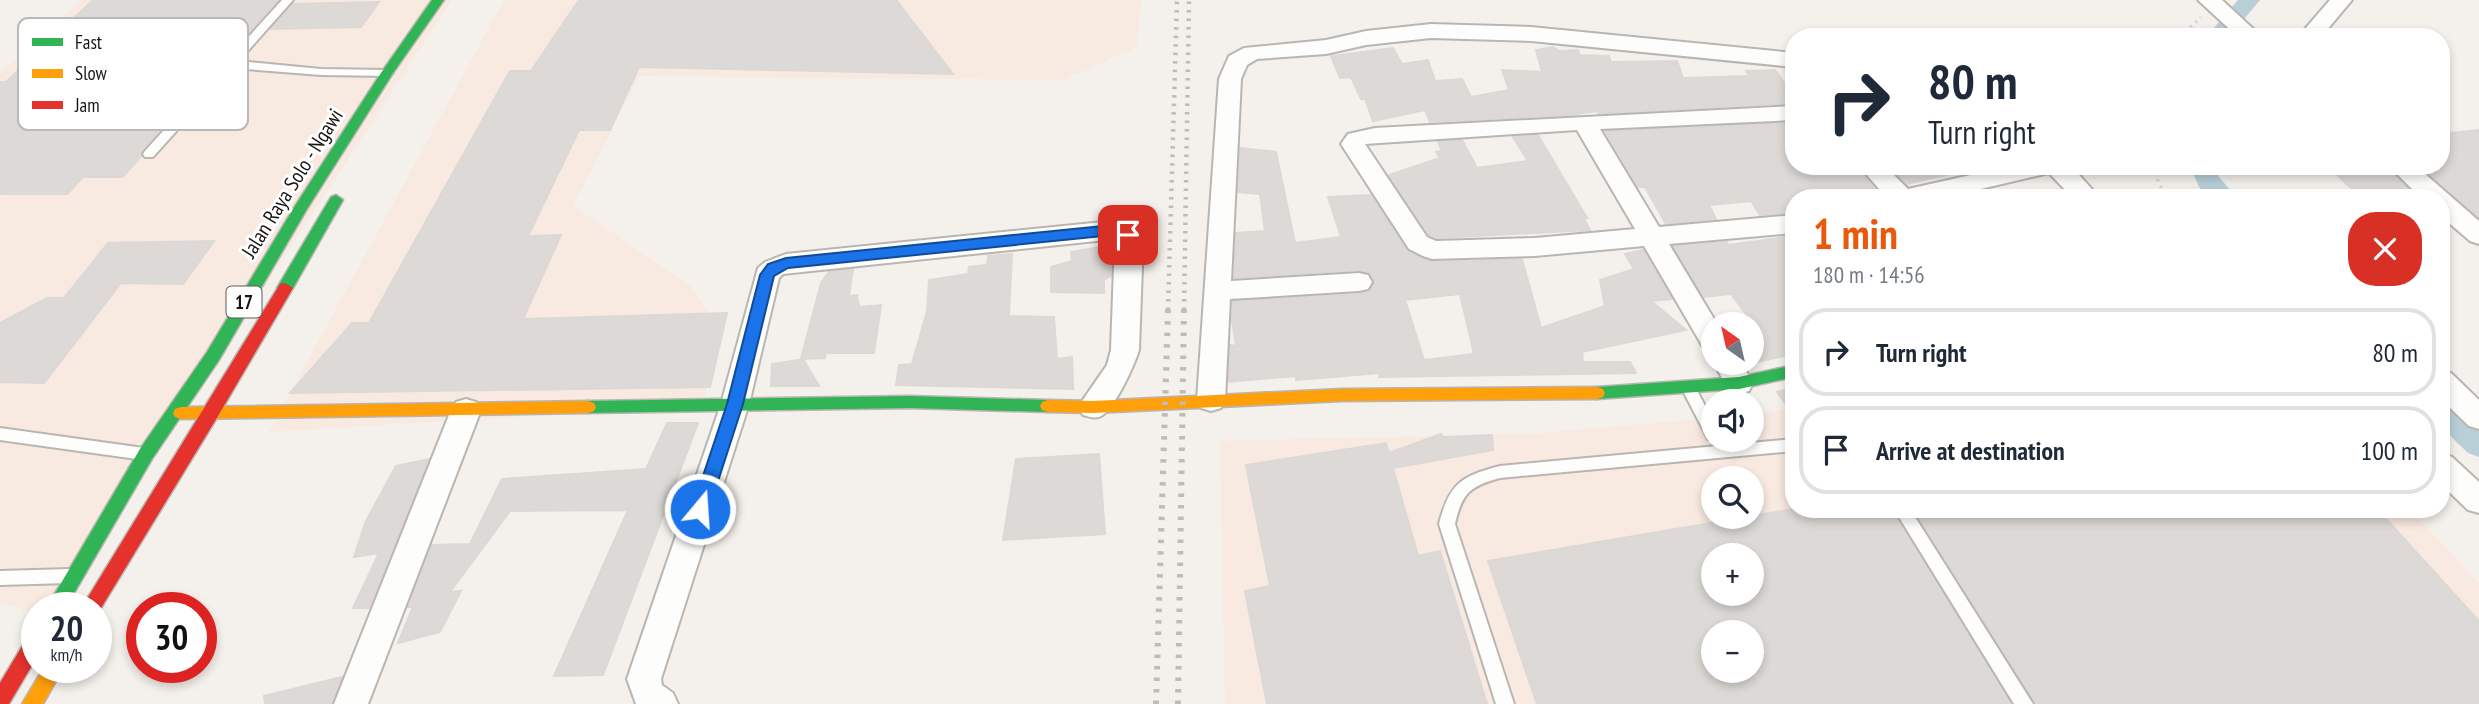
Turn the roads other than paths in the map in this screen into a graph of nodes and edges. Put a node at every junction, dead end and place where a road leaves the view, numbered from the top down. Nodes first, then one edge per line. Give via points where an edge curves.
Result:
1 (288, 0) edge
2 (438, 0) edge
3 (2341, 0) edge
4 (2219, 5) edge
5 (2242, 28) edge
6 (2317, 28) edge
7 (248, 44) edge
8 (1785, 59) edge
9 (248, 66) edge
10 (387, 72) junction
11 (1785, 113) edge
12 (1584, 122) junction
13 (171, 130) edge
14 (149, 154) dead end
15 (1880, 175) edge
16 (2007, 175) edge
17 (2065, 175) edge
18 (2411, 175) edge
19 (1895, 189) edge
20 (1944, 189) edge
21 (2079, 189) edge
22 (2427, 189) edge
23 (342, 191) dead end
24 (2450, 209) edge
25 (1785, 225) edge
26 (2477, 230) edge
27 (2450, 232) edge
28 (1651, 239) junction
29 (1359, 282) dead end
30 (1216, 292) junction
31 (1701, 320) edge
32 (1785, 371) edge
33 (1764, 372) edge
34 (1727, 375) edge
35 (1688, 387) junction
36 (2450, 390) edge
37 (1211, 400) junction
38 (735, 404) junction
39 (1093, 407) junction
40 (466, 410) junction
41 (212, 412) junction
42 (1701, 412) edge
43 (175, 414) junction
44 (2479, 418) edge
45 (0, 434) edge
46 (1701, 443) edge
47 (1764, 443) edge
48 (1785, 445) edge
49 (146, 454) junction
50 (2450, 474) edge
51 (2479, 501) edge
52 (1908, 518) edge
53 (74, 576) junction
54 (0, 578) edge
55 (64, 592) edge
56 (100, 592) edge
57 (21, 666) edge
58 (0, 668) edge
59 (21, 673) edge
60 (16, 674) junction
61 (44, 683) edge
62 (0, 701) edge
63 (32, 704) edge
64 (351, 704) edge
65 (661, 704) edge
66 (1505, 704) edge
67 (2024, 704) edge

1 - 7 lane
2 - 10 main road, Jalan Raya Solo - Ngawi / 17
3 - 6 street
4 - 5 street
8 - 30 street via 1459,30 1397,33 1326,47 1252,53 1237,61 1230,79
9 - 10 lane
10 - 43 main road, Jalan Raya Solo - Ngawi / 17
11 - 12 street
12 - 28 street
12 - 28 street via 1375,135 1353,144 1418,243 1432,250
13 - 14 lane
15 - 19 street
16 - 20 street
17 - 21 street
18 - 22 street
23 - 41 main road, 17
24 - 26 street
25 - 28 street
26 - 27 street
28 - 31 street
29 - 30 street
30 - 37 street
32 - 33 main road
34 - 35 main road
35 - 37 main road via 1600,393
35 - 42 lane
36 - 44 street
37 - 39 main road
38 - 39 main road
38 - 39 street via 767,275 779,265 1123,231 1130,239 1125,351 1120,367
38 - 40 main road
38 - 65 street via 644,679 650,698
40 - 41 main road
40 - 64 street
41 - 43 main road
41 - 56 main road, 17
43 - 49 main road, Jalan Raya Solo - Ngawi / 17
45 - 49 lane
46 - 66 lane via 1500,472 1469,480 1452,501 1447,524
47 - 48 lane
49 - 53 main road, Jalan Raya Solo - Ngawi / 17
50 - 51 street
52 - 67 lane
53 - 54 lane
53 - 55 main road, Jalan Raya Solo - Ngawi / 17
57 - 60 main road
58 - 60 main road
59 - 60 main road
60 - 62 main road
61 - 63 main road

